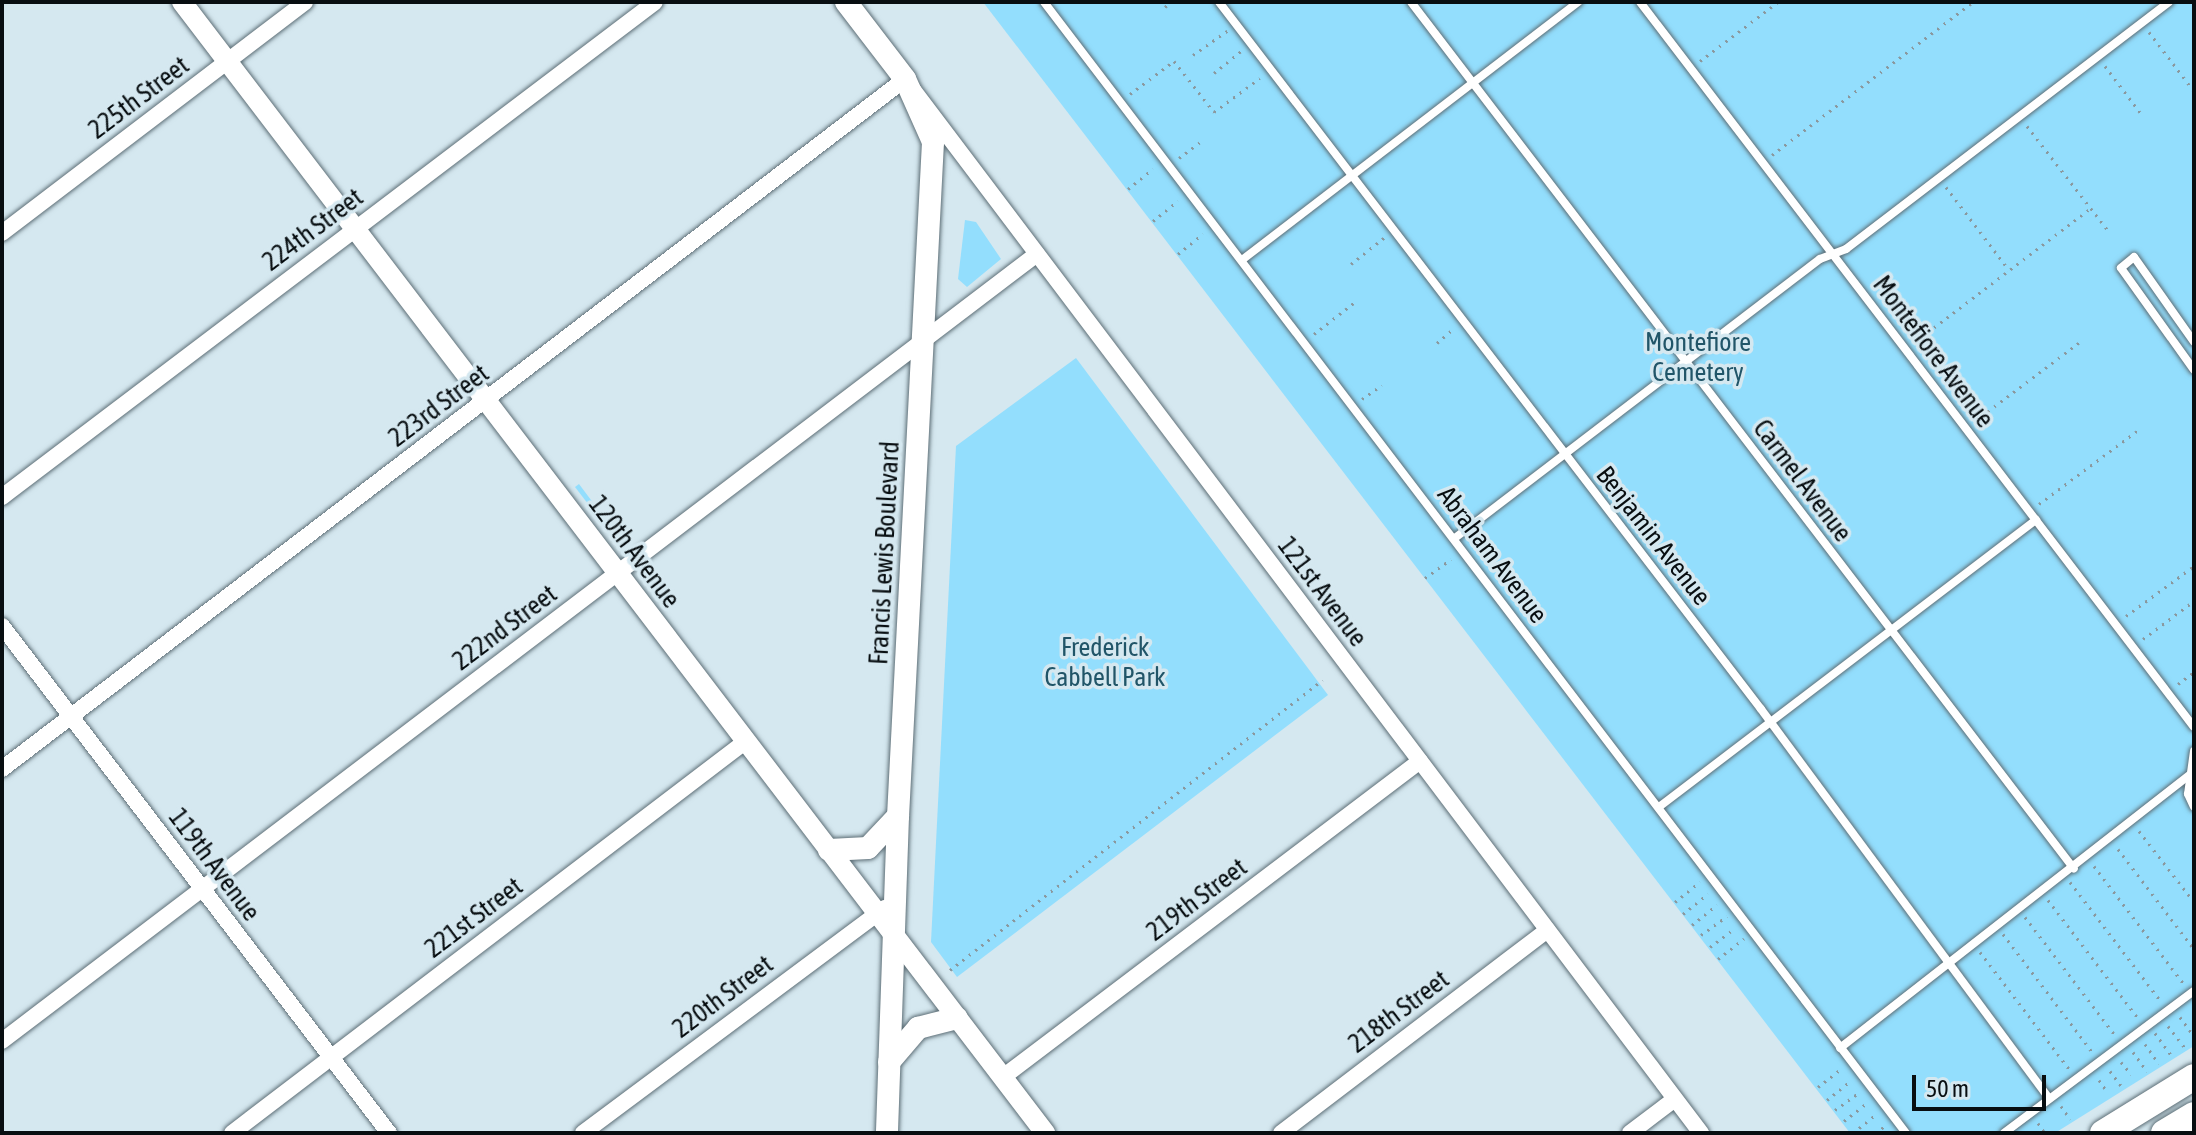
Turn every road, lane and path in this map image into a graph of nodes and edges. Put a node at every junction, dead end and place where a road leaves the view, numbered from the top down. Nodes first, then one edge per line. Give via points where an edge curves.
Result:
1 (182, 2) edge
2 (305, 2) edge
3 (655, 2) edge
4 (846, 2) edge
5 (1044, 2) edge
6 (1171, 2) edge
7 (1219, 2) edge
8 (1411, 2) edge
9 (1578, 2) edge
10 (1640, 2) edge
11 (1778, 2) edge
12 (1973, 2) edge
13 (2164, 4) edge
14 (1165, 7) dead end
15 (2142, 23) junction
16 (1236, 24) junction
17 (1250, 43) junction
18 (1193, 55) dead end
19 (2097, 57) junction
20 (228, 61) junction
21 (1691, 68) junction
22 (1271, 69) junction
23 (1214, 73) dead end
24 (905, 79) junction
25 (1473, 83) junction
26 (2194, 91) edge
27 (1120, 101) junction
28 (2142, 115) dead end
29 (2019, 117) junction
30 (1204, 139) dead end
31 (1762, 162) junction
32 (1168, 163) junction
33 (1352, 175) junction
34 (1940, 178) junction
35 (1128, 189) dead end
36 (1190, 192) junction
37 (2091, 208) junction
38 (1153, 221) dead end
39 (1215, 224) junction
40 (355, 229) junction
41 (1394, 231) junction
42 (2, 233) edge
43 (2110, 233) dead end
44 (1037, 254) junction
45 (1178, 254) dead end
46 (1833, 254) junction
47 (1242, 260) junction
48 (1351, 264) dead end
49 (2009, 270) junction
50 (1355, 302) dead end
51 (1463, 321) junction
52 (926, 340) junction
53 (1304, 341) junction
54 (2080, 342) dead end
55 (2194, 342) edge
56 (1437, 343) dead end
57 (1906, 349) junction
58 (1686, 362) junction
59 (2194, 370) edge
60 (1382, 385) dead end
61 (486, 400) junction
62 (1353, 406) junction
63 (1966, 428) junction
64 (2141, 428) dead end
65 (1565, 455) junction
66 (2, 497) edge
67 (2030, 511) junction
68 (2036, 520) junction
69 (1455, 538) junction
70 (1463, 549) junction
71 (2194, 566) edge
72 (617, 572) junction
73 (1425, 578) dead end
74 (2194, 601) edge
75 (2115, 624) junction
76 (2, 626) edge
77 (1891, 631) junction
78 (2133, 647) junction
79 (2194, 672) edge
80 (1323, 680) dead end
81 (2168, 692) junction
82 (71, 716) junction
83 (1768, 724) junction
84 (2194, 727) edge
85 (746, 741) junction
86 (2194, 751) edge
87 (1420, 761) junction
88 (2, 769) edge
89 (2190, 775) junction
90 (1659, 807) junction
91 (2194, 807) edge
92 (898, 816) junction
93 (2132, 822) junction
94 (2110, 840) junction
95 (829, 850) junction
96 (2088, 858) junction
97 (2074, 869) junction
98 (1708, 876) junction
99 (2065, 876) junction
100 (1716, 888) junction
101 (202, 889) junction
102 (2043, 893) junction
103 (1725, 899) junction
104 (1675, 902) dead end
105 (2194, 902) edge
106 (885, 908) junction
107 (1734, 911) junction
108 (2020, 911) junction
109 (1683, 914) dead end
110 (1743, 922) junction
111 (1692, 925) dead end
112 (1998, 928) junction
113 (1547, 930) junction
114 (893, 934) junction
115 (1752, 934) junction
116 (1701, 935) dead end
117 (1975, 946) junction
118 (1710, 947) dead end
119 (2194, 949) edge
120 (1718, 959) dead end
121 (1951, 964) junction
122 (950, 970) dead end
123 (2193, 992) edge
124 (2167, 1011) junction
125 (957, 1018) junction
126 (2144, 1029) junction
127 (2194, 1036) edge
128 (2, 1041) edge
129 (2124, 1044) junction
130 (1840, 1048) junction
131 (2185, 1048) dead end
132 (2114, 1052) junction
133 (2172, 1056) dead end
134 (331, 1057) junction
135 (889, 1062) junction
136 (1851, 1062) junction
137 (2101, 1062) junction
138 (2159, 1064) dead end
139 (2147, 1071) dead end
140 (1859, 1073) junction
141 (2131, 1074) dead end
142 (1003, 1077) junction
143 (2194, 1077) edge
144 (2077, 1079) junction
145 (1868, 1085) junction
146 (1818, 1087) dead end
147 (2122, 1087) dead end
148 (1877, 1096) junction
149 (2049, 1098) junction
150 (1675, 1099) junction
151 (1827, 1100) dead end
152 (1886, 1107) junction
153 (1835, 1110) dead end
154 (2194, 1115) edge
155 (1844, 1121) dead end
156 (232, 1133) edge
157 (389, 1133) edge
158 (583, 1133) edge
159 (887, 1133) edge
160 (1045, 1133) edge
161 (1281, 1133) edge
162 (1630, 1133) edge
163 (1701, 1133) edge
164 (1853, 1133) edge
165 (1906, 1133) edge
166 (2004, 1133) edge
167 (2103, 1133) edge
168 (2164, 1133) edge

1 - 20 street, 120th Avenue
2 - 20 street, 225th Street
3 - 40 street, 224th Street
4 - 24 main road, Francis Lewis Boulevard
5 - 27 lane, Abraham Avenue
6 - 14 path
7 - 16 lane, Benjamin Avenue
8 - 25 lane, Carmel Avenue
9 - 25 lane
10 - 21 lane, Montefiore Avenue
11 - 21 path
12 - 31 path
13 - 15 lane
15 - 19 lane
15 - 26 path
16 - 17 lane, Benjamin Avenue
16 - 18 path
17 - 22 lane, Benjamin Avenue
17 - 23 path
19 - 28 path
19 - 29 lane
20 - 40 street, 120th Avenue
20 - 42 street, 225th Street
21 - 31 lane, Montefiore Avenue
22 - 27 path via 1214,112 1174,61
22 - 33 lane, Benjamin Avenue
24 - 44 street, 121st Avenue
24 - 52 main road, Francis Lewis Boulevard via 933,142
24 - 61 street, 223rd Street
25 - 33 lane
25 - 58 lane, Carmel Avenue
27 - 32 lane, Abraham Avenue
29 - 34 lane
29 - 37 path
30 - 32 path
31 - 46 lane, Montefiore Avenue
32 - 35 path
32 - 36 lane, Abraham Avenue
33 - 41 lane, Benjamin Avenue
33 - 47 lane
34 - 46 lane
34 - 49 path
36 - 38 path
36 - 39 lane, Abraham Avenue
37 - 43 path
37 - 49 path
39 - 45 path
39 - 47 lane, Abraham Avenue
40 - 61 street, 120th Avenue
40 - 66 street, 224th Street
41 - 48 path
41 - 51 lane, Benjamin Avenue
44 - 52 street, 222nd Street
44 - 87 street, 121st Avenue
46 - 57 lane, Montefiore Avenue
46 - 58 lane
47 - 53 lane, Abraham Avenue
49 - 57 path
50 - 53 path
51 - 56 path
51 - 65 lane, Benjamin Avenue
52 - 72 street, 222nd Street
52 - 92 main road, Francis Lewis Boulevard
53 - 62 lane, Abraham Avenue
54 - 63 path
55 - 59 lane via 2134,257 2121,268
57 - 63 lane, Montefiore Avenue
58 - 65 lane
58 - 77 lane, Carmel Avenue
60 - 62 path
61 - 72 street, 120th Avenue
61 - 82 street, 223rd Street
62 - 69 lane, Abraham Avenue
63 - 67 lane, Montefiore Avenue
64 - 67 path
65 - 69 lane
65 - 83 lane, Benjamin Avenue
67 - 68 lane, Montefiore Avenue
68 - 75 lane, Montefiore Avenue
68 - 77 lane
69 - 70 lane, Abraham Avenue
70 - 73 path
70 - 90 lane, Abraham Avenue
71 - 75 path
72 - 85 street, 120th Avenue
72 - 101 street, 222nd Street
74 - 78 path
75 - 78 lane, Montefiore Avenue
76 - 82 street, 119th Avenue
77 - 83 lane
77 - 97 lane, Carmel Avenue
78 - 81 lane, Montefiore Avenue
79 - 81 path
80 - 122 path
81 - 84 lane, Montefiore Avenue
82 - 88 street, 223rd Street
82 - 101 street, 119th Avenue
83 - 90 lane
83 - 121 lane, Benjamin Avenue
85 - 95 street, 120th Avenue
85 - 134 street, 221st Street
86 - 89 lane
87 - 113 street, 121st Avenue
87 - 142 street, 219th Street
89 - 91 lane via 2188,794
89 - 93 lane
90 - 98 lane, Abraham Avenue
92 - 95 main road via 868,848
92 - 106 main road, Francis Lewis Boulevard
93 - 94 lane
93 - 105 path
94 - 96 lane
94 - 119 path
95 - 106 street, 120th Avenue
96 - 97 lane
96 - 123 path
97 - 99 lane
98 - 100 lane, Abraham Avenue
98 - 104 path
99 - 102 lane
99 - 124 path
100 - 103 lane, Abraham Avenue
100 - 109 path
101 - 128 street, 222nd Street
101 - 134 street, 119th Avenue
102 - 108 lane
102 - 126 path
103 - 107 lane, Abraham Avenue
103 - 111 path
106 - 114 main road, Francis Lewis Boulevard
106 - 158 street, 220th Street
107 - 110 lane, Abraham Avenue
107 - 116 path
108 - 112 lane
108 - 129 path
110 - 115 lane, Abraham Avenue
110 - 118 path
112 - 117 lane
112 - 137 path
113 - 150 street, 121st Avenue
113 - 161 street, 218th Street
114 - 125 street
114 - 135 main road, Francis Lewis Boulevard
115 - 120 path
115 - 130 lane, Abraham Avenue
117 - 121 lane
117 - 144 path
121 - 130 lane
121 - 149 lane, Benjamin Avenue
123 - 124 lane
124 - 126 lane
124 - 127 path
124 - 131 path
125 - 135 main road via 918,1028
125 - 142 street
126 - 129 lane
126 - 133 path
126 - 138 path
129 - 132 lane
129 - 139 path
130 - 136 lane, Abraham Avenue
132 - 137 lane
132 - 141 path
134 - 156 street, 221st Street
134 - 157 street, 119th Avenue
135 - 159 main road, Francis Lewis Boulevard
136 - 140 lane, Abraham Avenue
136 - 146 path
137 - 144 lane
137 - 147 path
140 - 145 lane, Abraham Avenue
140 - 151 path
142 - 160 street
143 - 167 main road
144 - 149 lane
145 - 148 lane, Abraham Avenue
145 - 153 path
148 - 152 lane, Abraham Avenue
148 - 155 path
149 - 166 lane
150 - 162 street
150 - 163 street, 121st Avenue
152 - 164 path
152 - 165 lane, Abraham Avenue
154 - 168 main road

